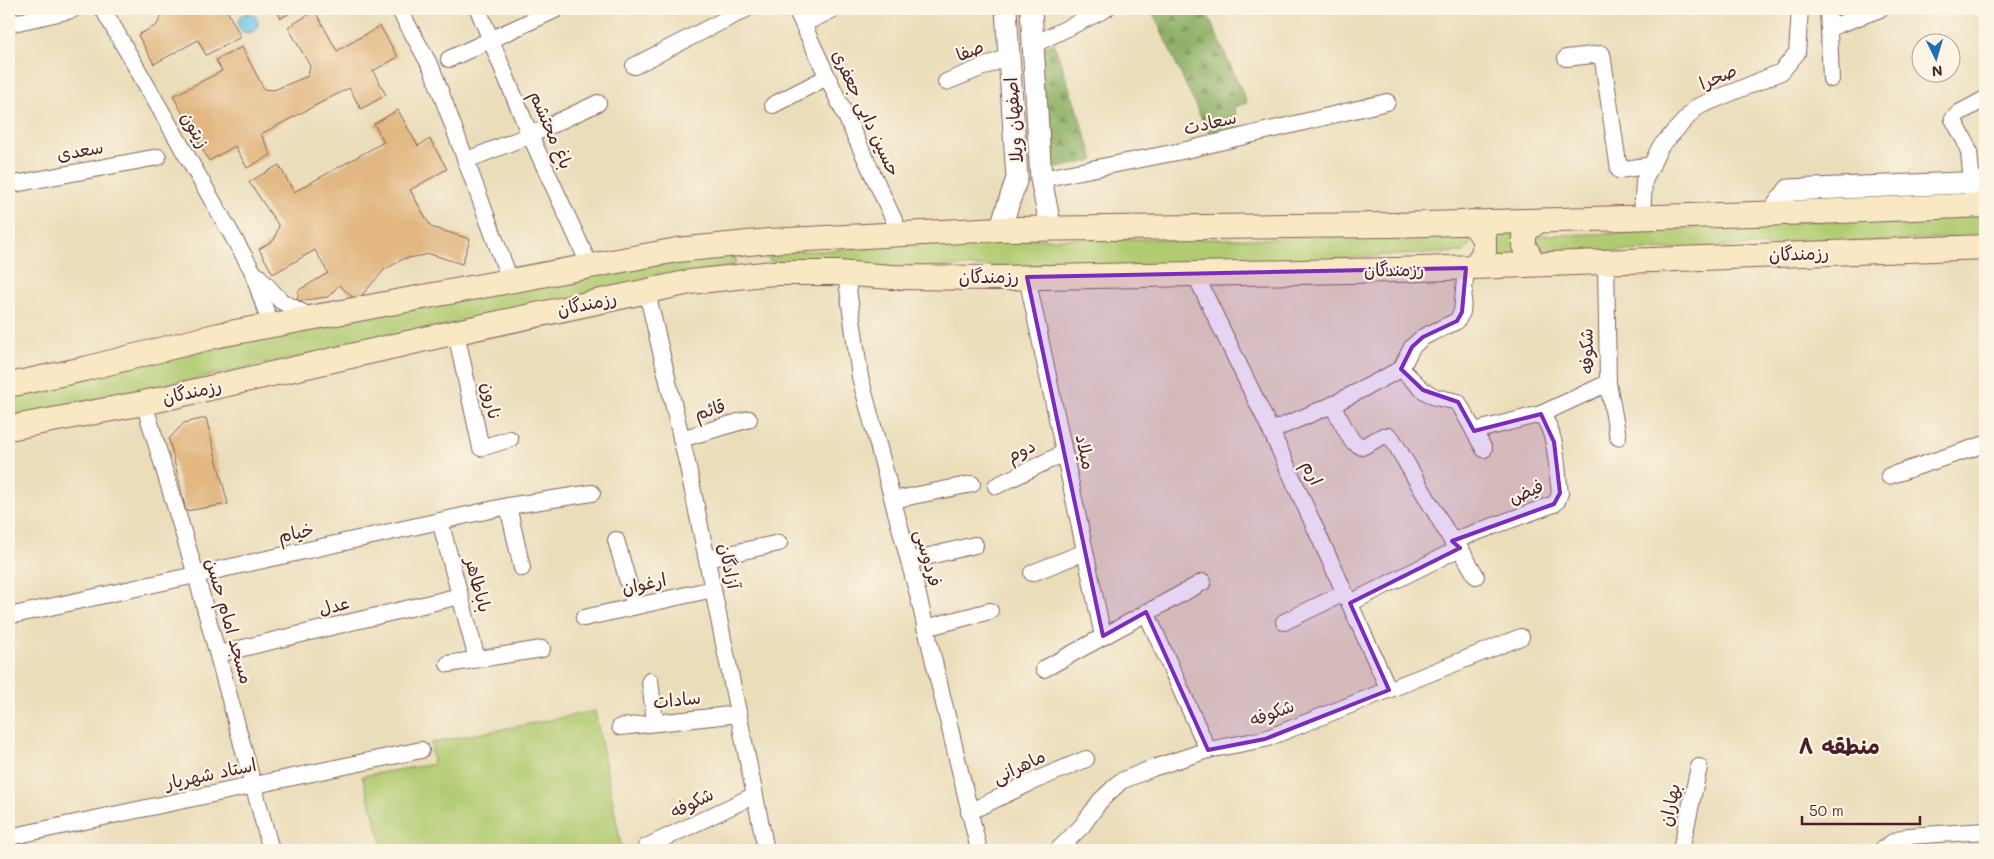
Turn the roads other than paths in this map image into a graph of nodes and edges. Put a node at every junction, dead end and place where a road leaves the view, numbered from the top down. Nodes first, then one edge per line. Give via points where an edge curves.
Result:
1 (103, 9) edge
2 (399, 9) edge
3 (478, 9) edge
4 (557, 9) edge
5 (746, 9) edge
6 (796, 9) edge
7 (834, 9) edge
8 (1006, 9) edge
9 (1031, 9) edge
10 (1106, 9) edge
11 (1800, 9) edge
12 (1828, 9) edge
13 (1880, 9) edge
14 (72, 10) edge
15 (9, 24) edge
16 (803, 24) junction
17 (1829, 28) junction
18 (492, 39) junction
19 (1033, 45) junction
20 (1010, 56) junction
21 (1566, 58) dead end
22 (449, 59) dead end
23 (634, 66) dead end
24 (827, 77) junction
25 (1831, 79) dead end
26 (946, 82) dead end
27 (1985, 99) edge
28 (1387, 102) dead end
29 (598, 103) dead end
30 (773, 105) dead end
31 (530, 134) junction
32 (158, 157) dead end
33 (472, 158) dead end
34 (1652, 165) junction
35 (1042, 179) junction
36 (9, 184) edge
37 (1979, 194) edge
38 (1642, 218) junction
39 (1538, 221) junction
40 (1472, 222) junction
41 (1051, 228) junction
42 (1000, 229) junction
43 (900, 233) junction
44 (1985, 247) edge
45 (1606, 262) junction
46 (1534, 264) junction
47 (590, 266) junction
48 (1470, 267) junction
49 (252, 270) junction
50 (846, 274) junction
51 (1195, 274) junction
52 (1027, 277) junction
53 (510, 280) junction
54 (647, 292) junction
55 (313, 318) junction
56 (271, 326) junction
57 (456, 332) junction
58 (1400, 369) junction
59 (1608, 383) junction
60 (9, 385) edge
61 (144, 403) junction
62 (1332, 406) junction
63 (1541, 414) junction
64 (749, 419) dead end
65 (9, 428) edge
66 (1271, 431) junction
67 (1474, 431) junction
68 (1618, 437) dead end
69 (510, 439) dead end
70 (681, 439) junction
71 (1985, 444) edge
72 (1484, 450) dead end
73 (1064, 453) junction
74 (1890, 476) dead end
75 (972, 484) dead end
76 (996, 486) dead end
77 (592, 493) dead end
78 (893, 500) junction
79 (508, 506) junction
80 (440, 522) junction
81 (616, 540) dead end
82 (779, 543) dead end
83 (975, 545) dead end
84 (1456, 545) junction
85 (1085, 552) junction
86 (707, 559) junction
87 (909, 561) junction
88 (522, 568) dead end
89 (1032, 573) dead end
90 (196, 575) junction
91 (1476, 576) dead end
92 (1203, 582) dead end
93 (713, 589) junction
94 (460, 596) junction
95 (1347, 598) junction
96 (634, 606) junction
97 (990, 611) dead end
98 (1146, 612) junction
99 (9, 616) edge
100 (584, 618) dead end
101 (1284, 622) dead end
102 (926, 628) junction
103 (1103, 636) junction
104 (1521, 637) dead end
105 (542, 648) dead end
106 (218, 654) junction
107 (477, 659) junction
108 (448, 664) dead end
109 (1044, 668) dead end
110 (650, 681) dead end
111 (1389, 690) junction
112 (738, 714) junction
113 (655, 723) junction
114 (620, 727) dead end
115 (421, 750) dead end
116 (1208, 750) junction
117 (1086, 759) dead end
118 (1698, 767) dead end
119 (254, 785) junction
120 (755, 795) junction
121 (970, 812) junction
122 (1985, 832) edge
123 (9, 837) edge
124 (646, 847) dead end
125 (271, 850) edge
126 (766, 850) edge
127 (979, 850) edge
128 (1058, 850) edge
129 (1681, 850) edge
130 (1882, 850) edge

1 - 49 street, زیتون
2 - 53 street via 432,69
3 - 18 street, باغ محتشم
4 - 18 street
5 - 23 street
6 - 16 street, حسین دایی جعفری
7 - 16 street
8 - 20 street, اصفهان ویلا
9 - 19 street, اصفهان ویلا
10 - 19 street
11 - 34 street, صحرا via 1797,52 1781,72 1697,107 1660,147
12 - 17 street
13 - 17 street
14 - 15 street
16 - 24 street, حسین دایی جعفری
17 - 25 street
18 - 22 street
18 - 31 street, باغ محتشم
19 - 35 street, اصفهان ویلا
20 - 26 street, صفا
20 - 42 street, اصفهان ویلا via 1018,178
21 - 34 street via 1602,54 1618,170
24 - 30 street
24 - 43 street, حسین دایی جعفری
27 - 37 street via 1953,119 1965,140
28 - 35 street, سعادت via 1182,151
29 - 31 street
31 - 33 street
31 - 47 street, باغ محتشم
32 - 36 street, سعدی
34 - 38 street, صحرا via 1644,181
35 - 41 street, اصفهان ویلا
37 - 38 main road, رزمندگان via 1772,214
38 - 39 main road, رزمندگان
39 - 40 main road, رزمندگان
39 - 46 main road via 1524,232 1524,246
40 - 41 main road, رزمندگان
40 - 48 main road via 1484,238 1484,253
41 - 42 main road, رزمندگان
42 - 43 main road, رزمندگان
43 - 47 main road, رزمندگان via 677,250
44 - 45 main road, رزمندگان
45 - 46 main road, رزمندگان
45 - 59 street, شکوفه
46 - 48 main road, رزمندگان
47 - 53 main road, رزمندگان
48 - 51 main road, رزمندگان
48 - 58 street via 1462,312 1457,321 1417,342
49 - 55 street via 281,301
49 - 56 street
50 - 52 main road, رزمندگان
50 - 54 main road, رزمندگان via 773,273 690,282
50 - 78 street, فردوسی via 860,376
51 - 52 main road, رزمندگان
51 - 66 street, ارم
52 - 73 street, میلاد
53 - 55 main road, رزمندگان
54 - 57 main road, رزمندگان
54 - 70 street, آزادگان
55 - 56 main road, رزمندگان
56 - 60 main road, رزمندگان
57 - 61 main road, رزمندگان
57 - 69 street, نارون via 481,448
58 - 62 street
58 - 67 street via 1435,397 1458,402
59 - 63 street
59 - 68 street, شکوفه
61 - 65 main road, رزمندگان
61 - 90 street, مسجد امام حسن
62 - 66 street
62 - 84 street via 1357,446 1362,447 1383,436 1393,440
63 - 67 street
63 - 84 street, فیض via 1549,423 1554,442 1560,493 1557,501
64 - 70 street, قائم
66 - 95 street, ارم
67 - 72 street
70 - 86 street, آزادگان
71 - 74 street
73 - 76 street, دوم
73 - 85 street, میلاد
75 - 78 street
77 - 79 street, خیام
78 - 87 street, فردوسی
79 - 80 street, خیام
79 - 88 street
80 - 90 street, خیام
80 - 94 street, باباطاهر
81 - 96 street
82 - 86 street
83 - 87 street
84 - 91 street
84 - 95 street
85 - 89 street
85 - 103 street, میلاد
86 - 93 street, آزادگان
87 - 102 street, فردوسی
90 - 99 street, خیام
90 - 106 street, مسجد امام حسن
92 - 98 street
93 - 96 street, ارغوان
93 - 112 street, آزادگان
94 - 106 street, عدل
94 - 107 street, باباطاهر
95 - 101 street
95 - 111 street, ارم
96 - 100 street, ارغوان
97 - 102 street
98 - 103 street
98 - 116 street
102 - 121 street, فردوسی
103 - 109 street
104 - 111 street, شکوفه
105 - 107 street
106 - 119 street, مسجد امام حسن
107 - 108 street
110 - 113 street
111 - 116 street, شکوفه via 1266,739
112 - 113 street, سادات
112 - 120 street, آزادگان
113 - 114 street, سادات
115 - 119 street, استاد شهریار
116 - 128 street, شکوفه via 1120,781
117 - 121 street, ماهرانی
118 - 129 street, بهاران
119 - 123 street, استاد شهریار
119 - 125 street, مسجد امام حسن
120 - 124 street, شکوفه
120 - 126 street, آزادگان
121 - 127 street, فردوسی
122 - 130 street via 1908,836

